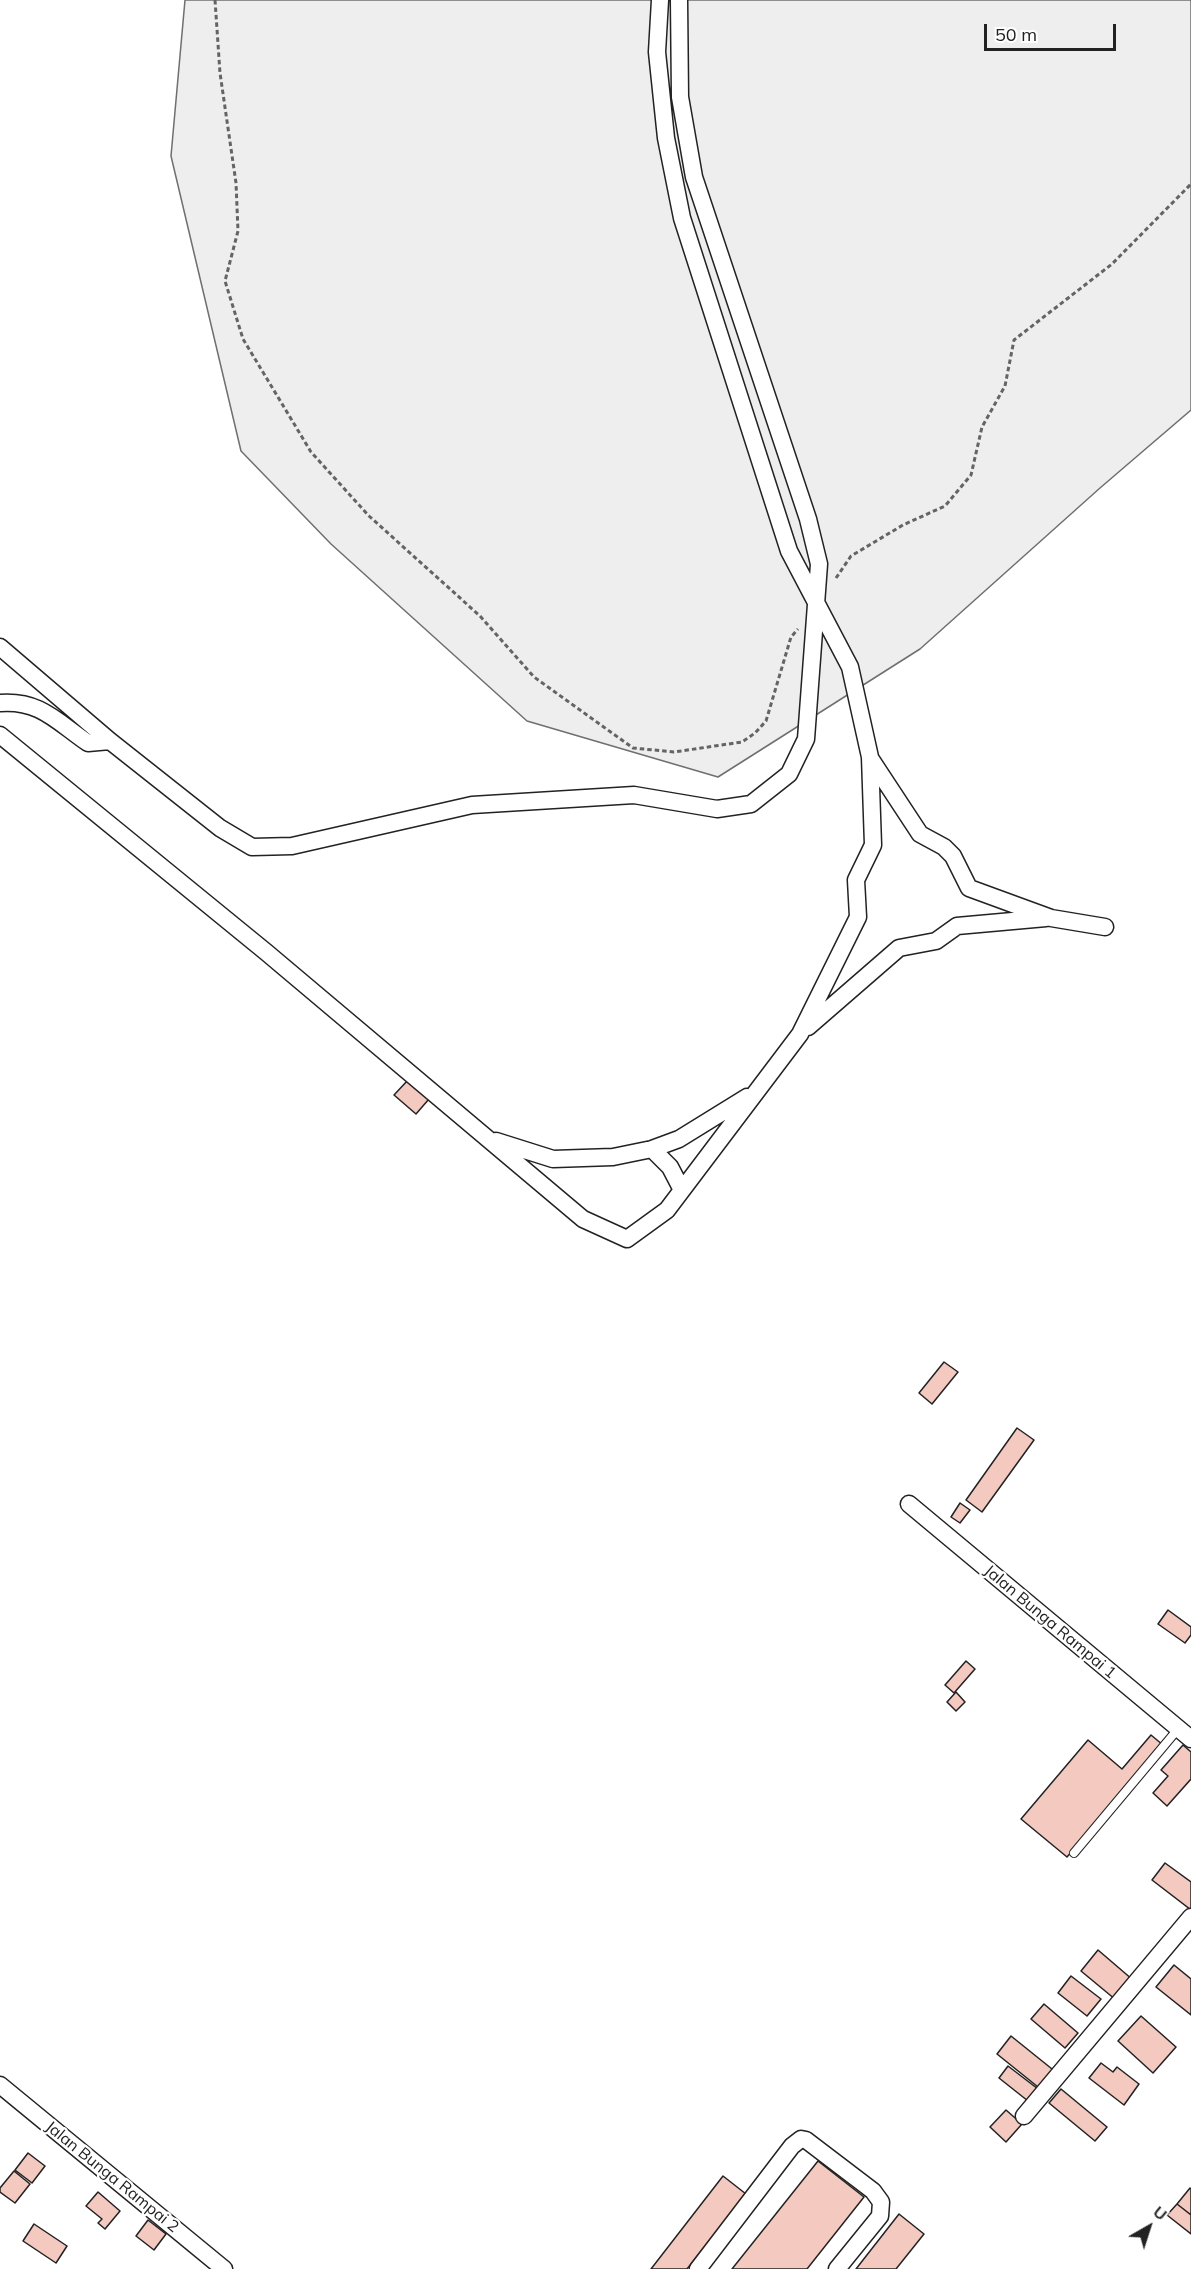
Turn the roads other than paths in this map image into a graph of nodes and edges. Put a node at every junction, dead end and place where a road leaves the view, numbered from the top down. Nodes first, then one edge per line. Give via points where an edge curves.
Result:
1 (660, 0) edge
2 (679, 0) edge
3 (819, 603) junction
4 (0, 646) edge
5 (0, 703) edge
6 (0, 735) edge
7 (110, 741) junction
8 (870, 757) junction
9 (1051, 918) junction
10 (1105, 927) dead end
11 (800, 1034) junction
12 (760, 1088) junction
13 (490, 1139) junction
14 (652, 1149) junction
15 (682, 1190) junction
16 (909, 1504) dead end
17 (1184, 1734) edge
18 (1074, 1853) dead end
19 (1191, 1917) edge
20 (0, 2085) edge
21 (1024, 2116) dead end
22 (224, 2269) edge
23 (698, 2269) edge
24 (837, 2269) edge

1 - 3 street via 657,52 666,138 682,218 789,551
2 - 3 street via 680,97 694,177 809,523 819,564
3 - 7 street via 806,739 789,774 751,804 717,809 634,795 472,805 292,846 252,847 220,828
3 - 8 street via 850,667
4 - 7 street
5 - 7 street via 35,705 87,743
6 - 13 street
8 - 9 street via 920,834 953,856 969,888
8 - 11 street via 873,844 856,880 858,917
9 - 10 street
9 - 11 street via 957,926 925,945 899,948
11 - 12 street
12 - 14 street via 679,1139
12 - 15 street
13 - 14 street via 553,1159 613,1157
13 - 15 street via 583,1219 627,1239 667,1210
14 - 15 street via 670,1167
16 - 17 street, Jalan Bunga Rampai 1
17 - 18 lane
19 - 21 street
20 - 22 street, Jalan Bunga Rampai 2
23 - 24 street via 801,2139 873,2191 882,2202 880,2216

